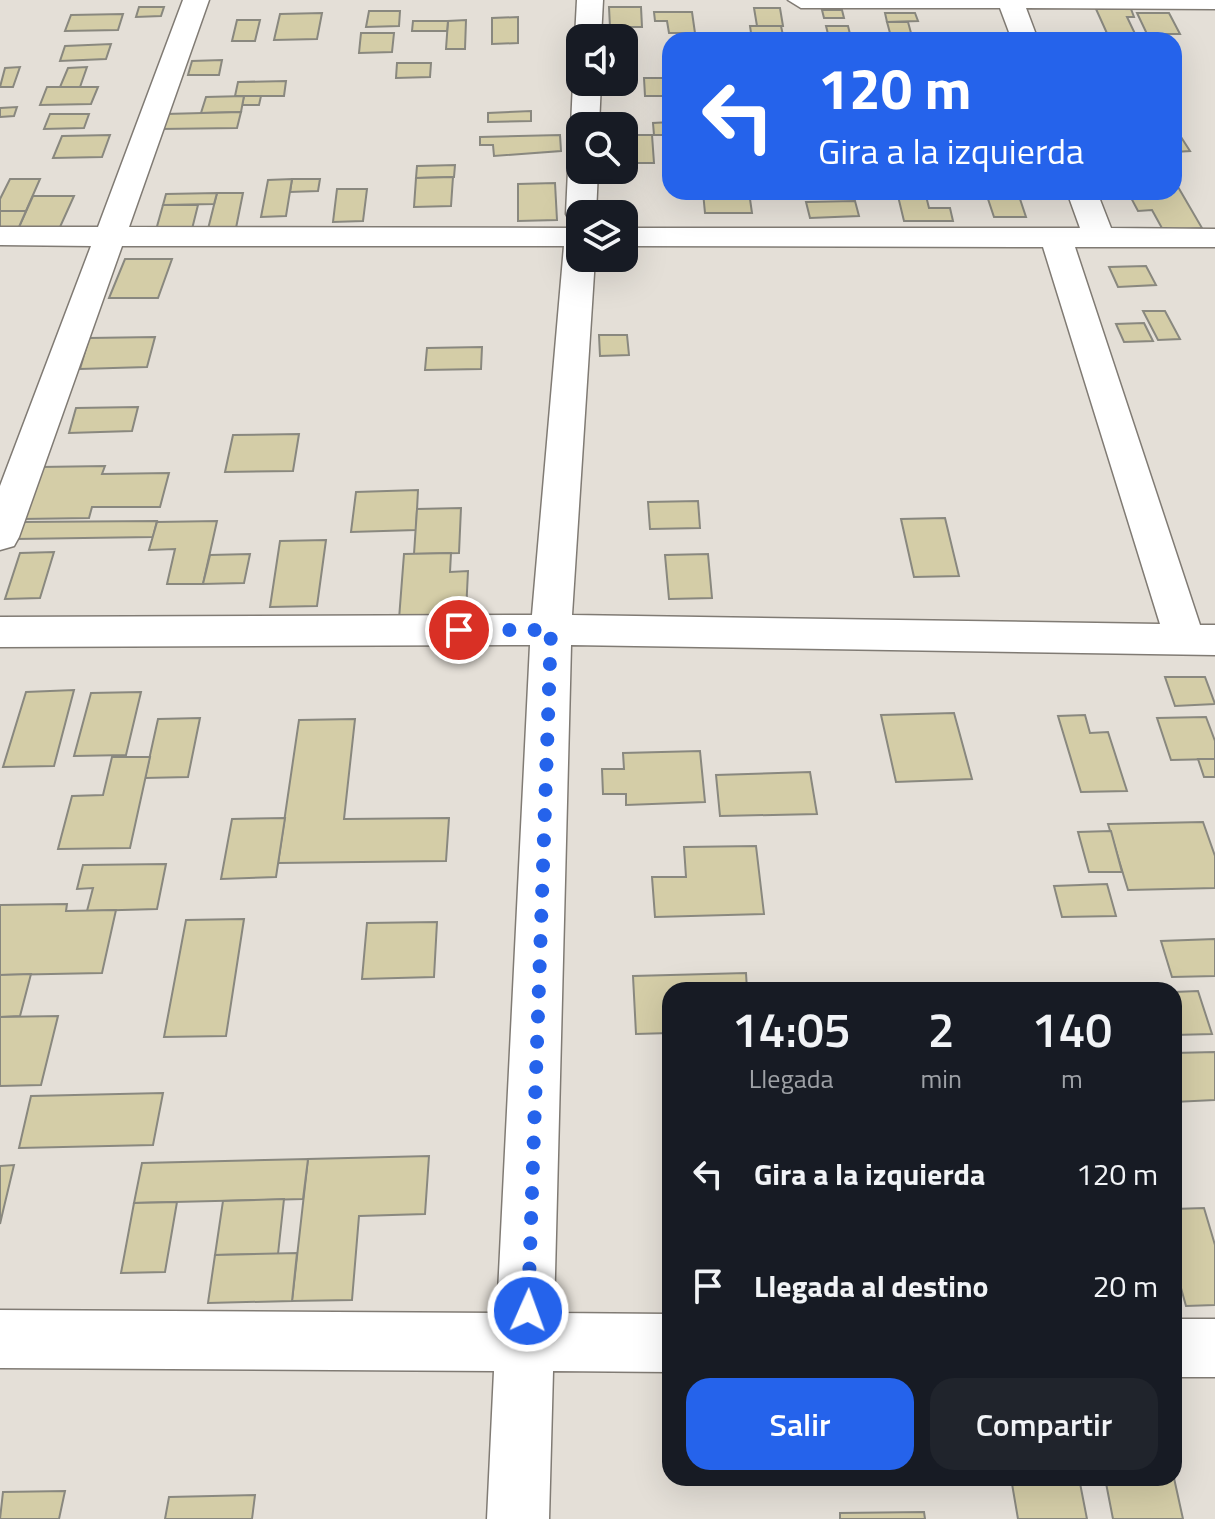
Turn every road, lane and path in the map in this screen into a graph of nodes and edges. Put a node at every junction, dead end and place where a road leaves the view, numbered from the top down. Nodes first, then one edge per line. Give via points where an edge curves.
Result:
1 (196, 0) edge
2 (590, 0) edge
3 (801, 0) edge
4 (982, 0) edge
5 (1010, 1) edge
6 (1215, 1) edge
7 (589, 24) edge
8 (1022, 32) edge
9 (1085, 200) edge
10 (0, 236) edge
11 (108, 236) junction
12 (566, 237) edge
13 (638, 237) edge
14 (1056, 238) junction
15 (1099, 238) junction
16 (1215, 238) edge
17 (578, 272) edge
18 (0, 537) edge
19 (551, 630) junction
20 (0, 632) edge
21 (1200, 640) edge
22 (0, 1339) edge
23 (527, 1342) junction
24 (662, 1343) edge
25 (1182, 1348) edge
26 (1215, 1348) edge
27 (518, 1519) edge

1 - 11 street
2 - 7 street
3 - 4 street
4 - 5 street
5 - 6 street
5 - 8 street
9 - 15 street
10 - 11 street
11 - 12 street
11 - 18 street
13 - 14 street
14 - 15 street
14 - 21 street
15 - 16 street
17 - 19 street
19 - 20 street
19 - 21 street
19 - 23 street
22 - 23 street
23 - 24 street
23 - 27 street
25 - 26 street

